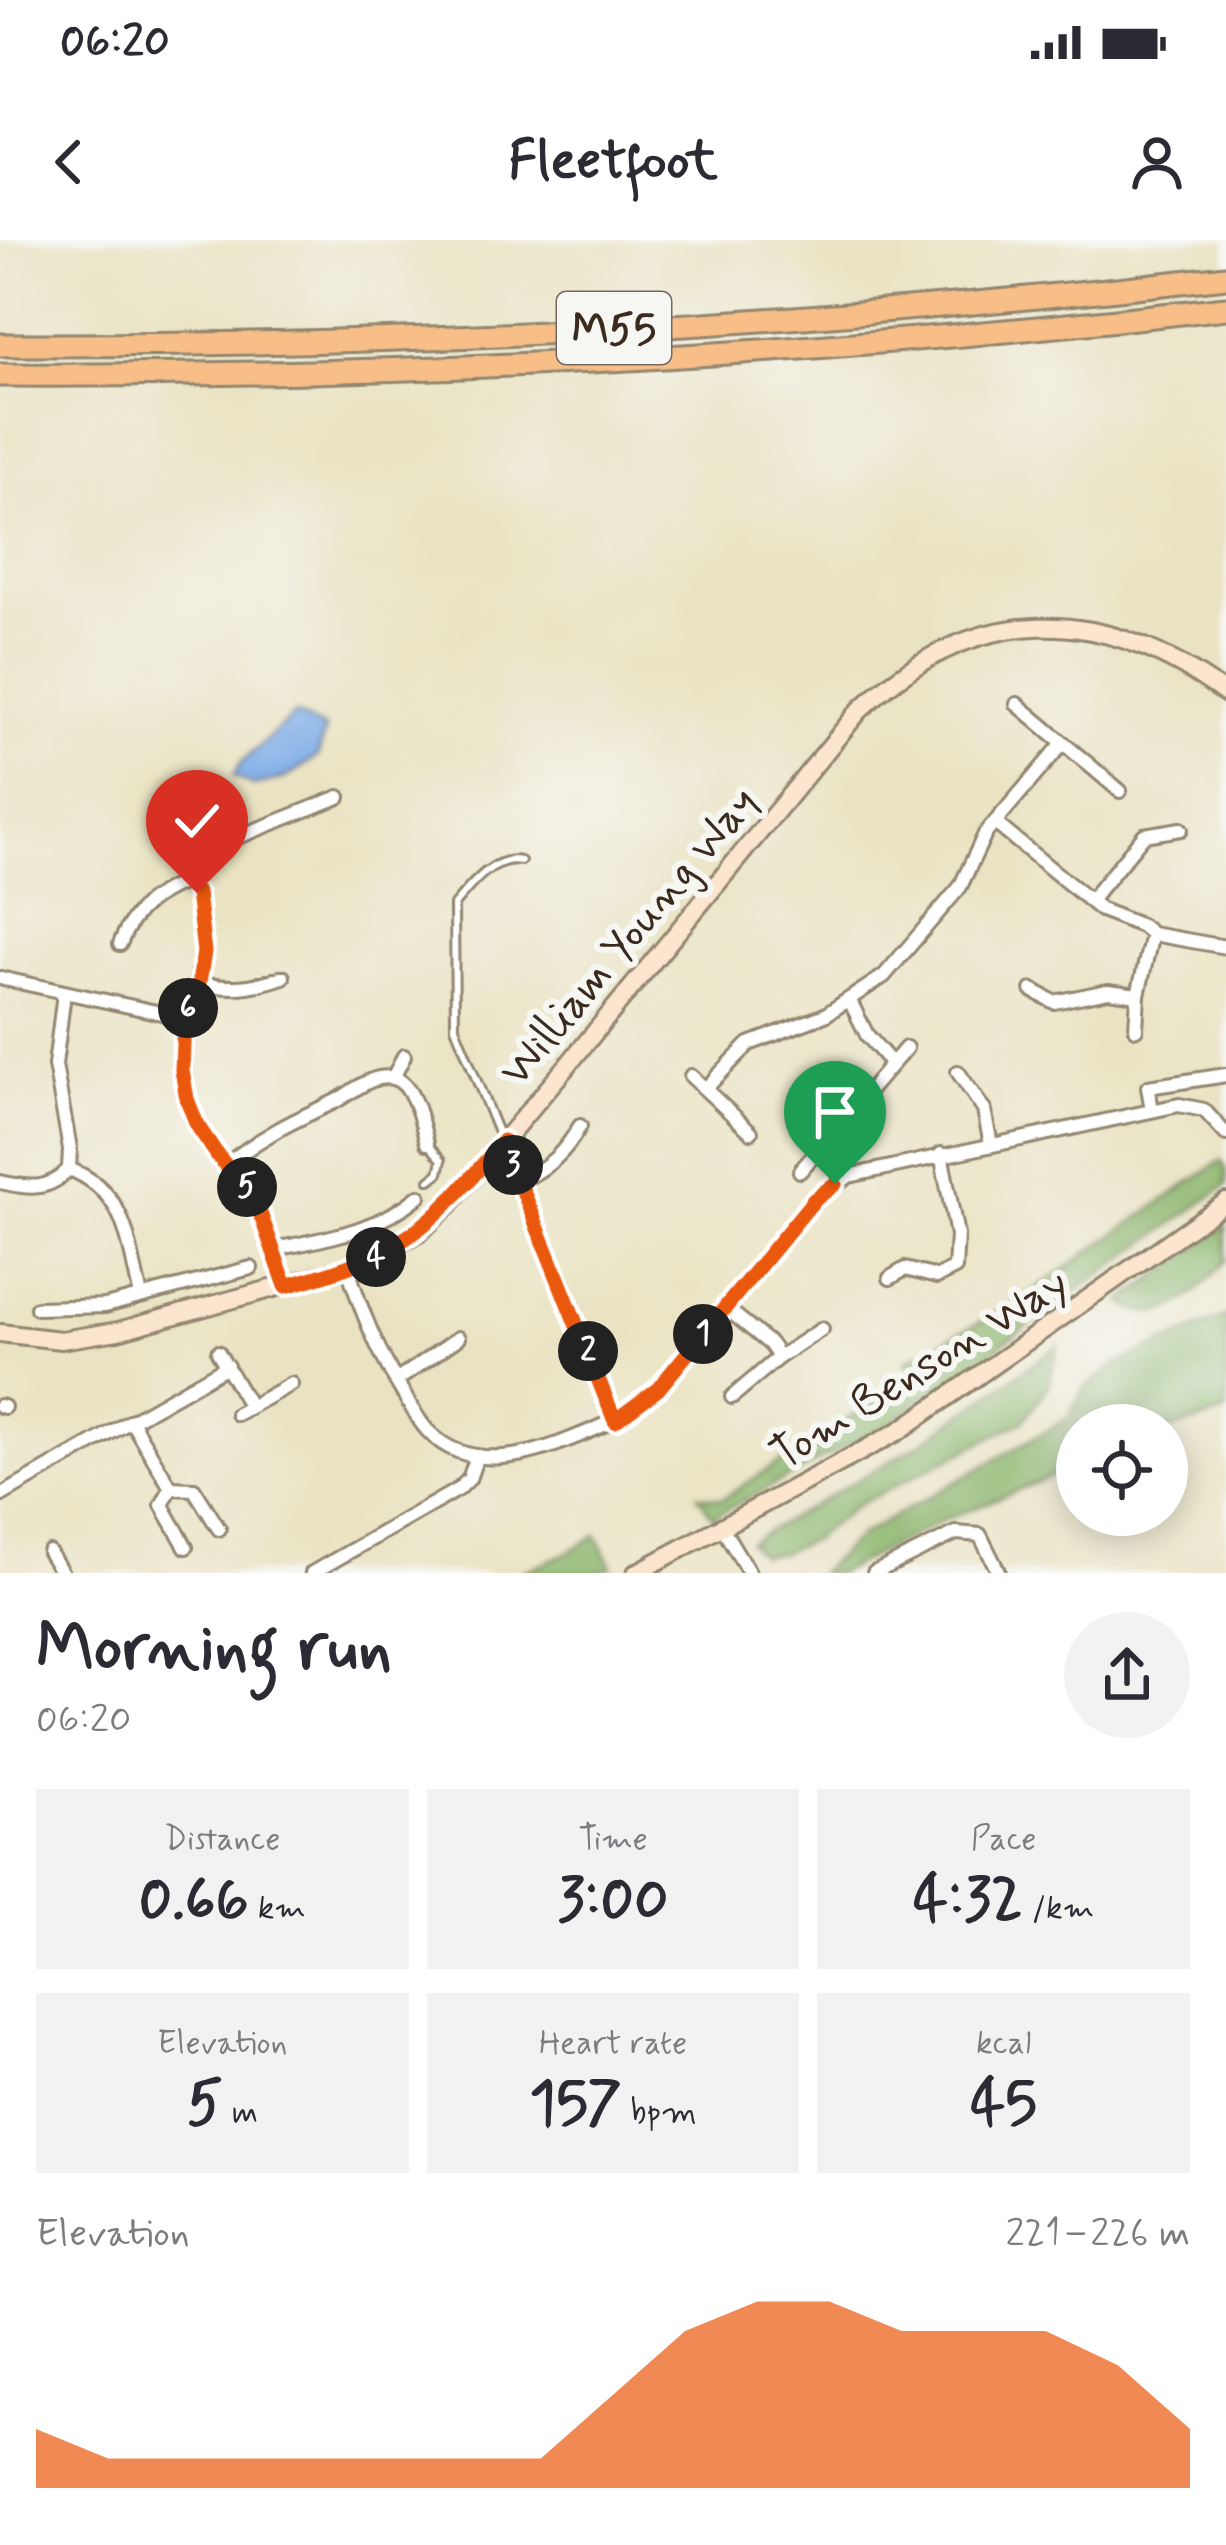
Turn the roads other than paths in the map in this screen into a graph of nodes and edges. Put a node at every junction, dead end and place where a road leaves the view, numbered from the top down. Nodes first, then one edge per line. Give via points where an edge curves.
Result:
1 (1226, 277) edge
2 (1226, 308) edge
3 (0, 345) edge
4 (0, 375) edge
5 (1226, 694) edge
6 (1017, 704) dead end
7 (1063, 743) junction
8 (1120, 791) dead end
9 (339, 797) dead end
10 (1159, 815) dead end
11 (994, 823) junction
12 (1181, 829) dead end
13 (1160, 830) junction
14 (170, 844) dead end
15 (180, 860) junction
16 (521, 861) dead end
17 (191, 879) junction
18 (1090, 901) junction
19 (1152, 934) junction
20 (120, 944) dead end
21 (1226, 947) edge
22 (283, 977) dead end
23 (0, 978) edge
24 (199, 983) junction
25 (1032, 990) dead end
26 (64, 993) junction
27 (1138, 995) junction
28 (850, 1001) junction
29 (184, 1018) junction
30 (1136, 1029) dead end
31 (906, 1048) dead end
32 (404, 1056) dead end
33 (892, 1064) junction
34 (958, 1072) dead end
35 (1226, 1075) edge
36 (691, 1076) dead end
37 (393, 1078) junction
38 (705, 1089) junction
39 (1152, 1110) junction
40 (580, 1126) dead end
41 (751, 1132) dead end
42 (1226, 1134) edge
43 (503, 1141) junction
44 (428, 1143) joint
45 (991, 1144) junction
46 (940, 1154) junction
47 (226, 1165) junction
48 (69, 1168) junction
49 (800, 1171) dead end
50 (430, 1180) dead end
51 (520, 1181) junction
52 (0, 1182) edge
53 (419, 1196) dead end
54 (1226, 1202) edge
55 (275, 1249) junction
56 (251, 1268) dead end
57 (348, 1268) junction
58 (890, 1278) dead end
59 (286, 1286) junction
60 (141, 1296) junction
61 (725, 1307) junction
62 (37, 1308) dead end
63 (822, 1330) dead end
64 (0, 1333) edge
65 (458, 1338) dead end
66 (218, 1352) dead end
67 (779, 1358) junction
68 (226, 1366) junction
69 (396, 1382) junction
70 (291, 1384) dead end
71 (732, 1397) dead end
72 (130, 1421) junction
73 (615, 1421) junction
74 (477, 1456) junction
75 (171, 1488) junction
76 (0, 1496) edge
77 (219, 1529) dead end
78 (723, 1529) junction
79 (186, 1546) dead end
80 (50, 1552) dead end
81 (59, 1572) edge
82 (312, 1573) edge
83 (636, 1573) edge
84 (748, 1573) edge
85 (874, 1573) edge
86 (999, 1573) edge

1 - 3 highway, M55 via 630,327
2 - 4 highway, M55 via 634,356
5 - 43 main road, William Young Way via 1163,654 1085,628 1045,624 986,633 923,662 859,711
6 - 7 street
7 - 8 street
7 - 11 street
9 - 15 street
10 - 13 street
11 - 18 street
11 - 28 street via 938,915
12 - 13 street
13 - 18 street via 1144,835
14 - 15 street
15 - 17 street
16 - 43 lane via 496,865 454,904 455,1027
17 - 20 street via 150,898
17 - 24 street via 203,919
18 - 19 street
19 - 21 street
19 - 27 street
22 - 24 street via 230,990
23 - 26 street
24 - 29 street
25 - 27 street via 1054,1002 1108,991
26 - 29 street
26 - 48 street via 55,1065
27 - 30 street
28 - 33 street
28 - 38 street via 761,1036
29 - 47 street via 187,1099
31 - 33 street
32 - 37 street
33 - 49 street
34 - 45 street via 984,1110
35 - 39 street via 1148,1087
36 - 38 street
37 - 44 street via 406,1086
37 - 47 street via 302,1114
38 - 41 street
39 - 42 street via 1199,1107
39 - 45 street
40 - 51 street via 546,1169
43 - 51 lane
43 - 57 main road, William Young Way via 424,1228
44 - 50 lane via 442,1160
45 - 46 street
46 - 58 street via 957,1235 955,1268 937,1277 905,1269
46 - 61 street via 866,1170 823,1192
47 - 55 street via 250,1191
48 - 52 street via 37,1188
48 - 60 street via 113,1198
51 - 73 lane
53 - 55 street via 365,1229
54 - 78 main road, Tom Benson Way via 899,1431
55 - 59 street
56 - 60 street
57 - 59 main road, William Young Way
57 - 69 street via 365,1324
59 - 64 main road, William Young Way via 86,1337
60 - 62 street
61 - 67 street
61 - 73 street via 658,1389
63 - 67 street
65 - 69 street
66 - 68 street
67 - 71 street
68 - 70 street via 244,1411
68 - 72 street
69 - 74 street via 432,1435
72 - 75 street
72 - 76 street
73 - 74 street via 524,1455
74 - 82 street via 459,1489
75 - 77 street via 194,1489
75 - 79 street via 162,1505
78 - 83 main road, Tom Benson Way
78 - 84 street
80 - 81 street
85 - 86 street via 956,1533 980,1535

